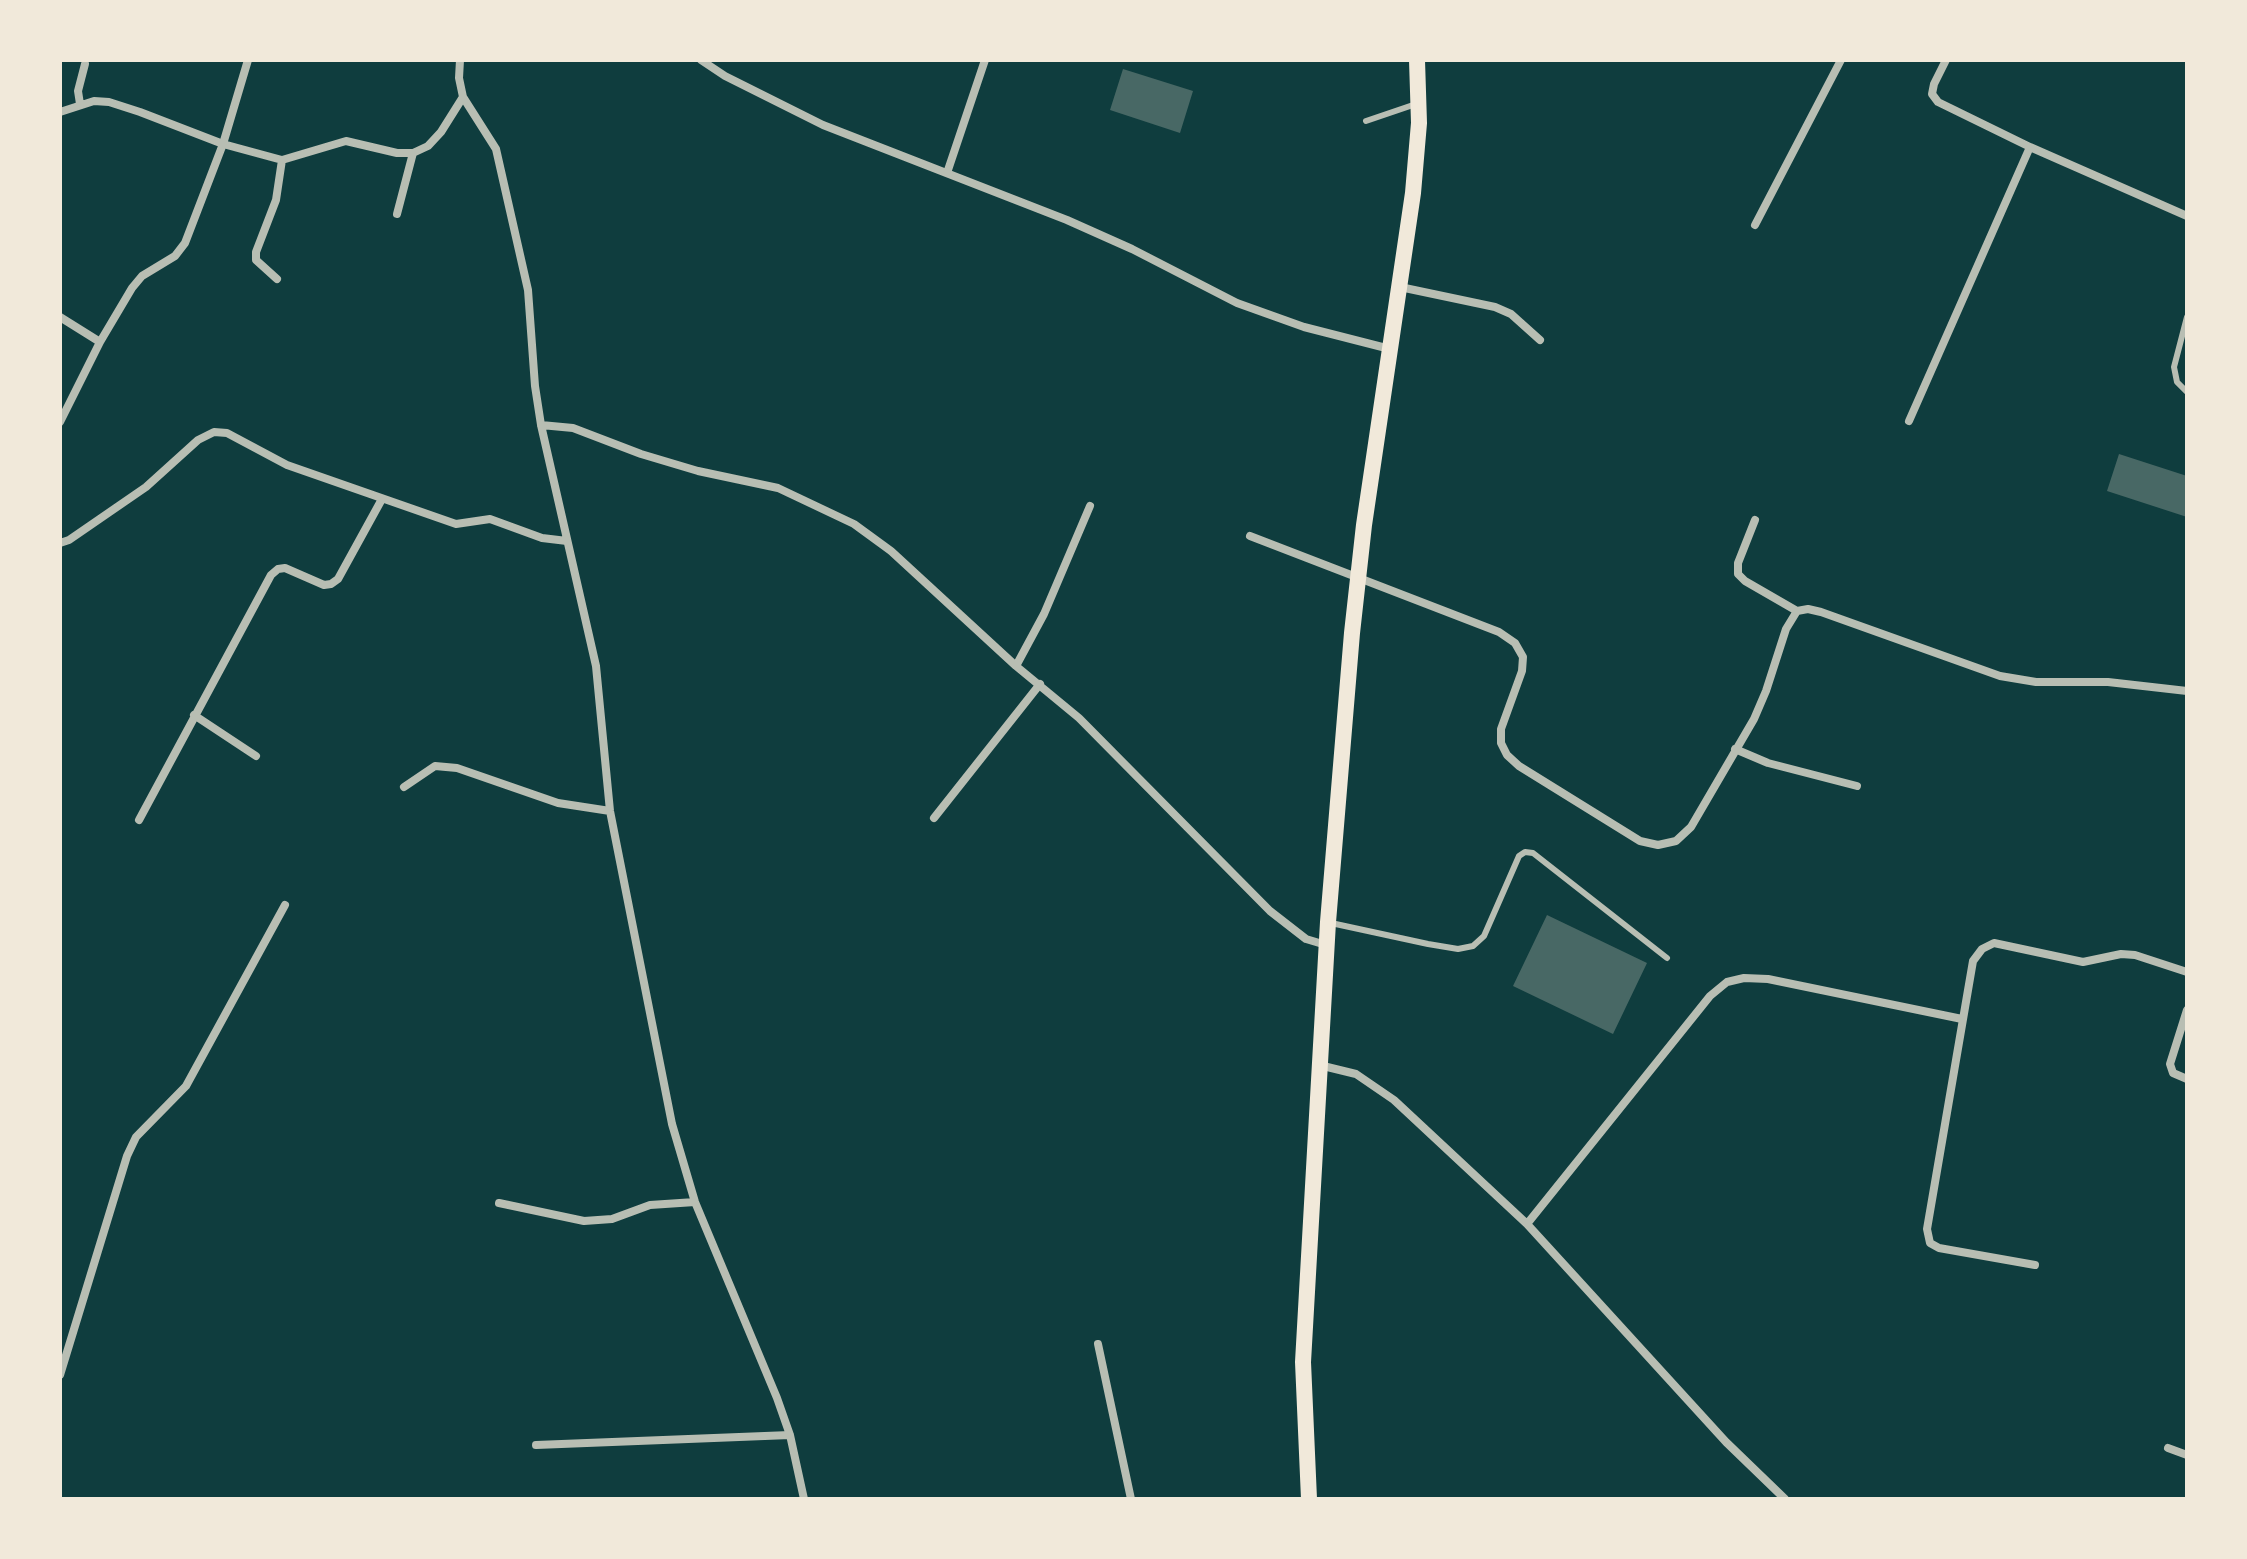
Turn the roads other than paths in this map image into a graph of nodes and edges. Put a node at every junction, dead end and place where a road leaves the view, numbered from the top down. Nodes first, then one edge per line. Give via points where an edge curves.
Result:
1 (248, 60) edge
2 (460, 60) edge
3 (701, 60) edge
4 (985, 60) edge
5 (1417, 60) edge
6 (1841, 60) edge
7 (1946, 60) edge
8 (85, 64) dead end
9 (463, 97) junction
10 (1419, 103) junction
11 (80, 104) junction
12 (60, 112) edge
13 (1366, 121) dead end
14 (223, 144) junction
15 (2030, 147) junction
16 (413, 153) junction
17 (282, 160) junction
18 (947, 173) junction
19 (397, 214) dead end
20 (2187, 216) edge
21 (1755, 225) dead end
22 (277, 279) dead end
23 (1400, 287) junction
24 (60, 317) edge
25 (2187, 317) edge
26 (1540, 340) dead end
27 (100, 342) junction
28 (1391, 349) junction
29 (2187, 392) edge
30 (1909, 421) dead end
31 (60, 422) edge
32 (541, 425) junction
33 (382, 499) junction
34 (1090, 506) dead end
35 (1755, 520) dead end
36 (1250, 536) dead end
37 (567, 541) junction
38 (60, 543) edge
39 (1358, 576) junction
40 (1797, 611) junction
41 (1016, 666) junction
42 (1040, 684) junction
43 (2187, 691) edge
44 (194, 715) junction
45 (1735, 749) junction
46 (256, 756) dead end
47 (1857, 786) dead end
48 (404, 787) dead end
49 (610, 811) junction
50 (934, 818) dead end
51 (139, 820) dead end
52 (285, 905) dead end
53 (1328, 922) junction
54 (1326, 945) junction
55 (1667, 958) dead end
56 (2187, 972) edge
57 (2187, 1010) edge
58 (1962, 1019) junction
59 (1318, 1065) junction
60 (2187, 1079) edge
61 (695, 1202) junction
62 (499, 1203) dead end
63 (1527, 1224) junction
64 (2035, 1265) dead end
65 (1098, 1344) dead end
66 (60, 1375) edge
67 (790, 1435) junction
68 (536, 1445) dead end
69 (2168, 1448) dead end
70 (2187, 1455) edge
71 (804, 1499) edge
72 (1131, 1499) edge
73 (1309, 1499) edge
74 (1785, 1499) edge

1 - 14 street
2 - 9 street
3 - 18 street via 823,125
4 - 18 street
5 - 10 main road
6 - 21 street
7 - 15 street via 1932,94 1938,102
8 - 11 street
9 - 16 street via 435,139
9 - 32 street via 496,149 528,290
10 - 13 lane
10 - 23 main road
11 - 12 street
11 - 14 street via 109,102
14 - 17 street
14 - 27 street via 185,243 175,256 142,276
15 - 20 street
15 - 30 street
16 - 17 street via 346,141
16 - 19 street
17 - 22 street via 276,200 256,252 256,260
18 - 28 street via 1067,220 1258,311
23 - 26 street via 1495,307
23 - 28 main road
24 - 27 street
25 - 29 lane via 2174,367 2177,382
27 - 31 street
28 - 39 main road
32 - 37 street
32 - 41 street via 573,428 698,471 778,488 854,524 891,551
33 - 37 street via 456,524 490,519
33 - 38 street via 214,432 146,487
33 - 44 street via 331,584 285,568 271,575
34 - 41 street
35 - 40 street via 1738,574
36 - 39 street
37 - 49 street via 596,666
39 - 45 street via 1515,643 1523,657 1522,671 1501,729 1507,755 1640,841 1676,841 1691,827
39 - 53 main road
40 - 43 street via 1821,612 2000,676
40 - 45 street via 1757,711
41 - 42 street
42 - 50 street
42 - 54 street via 1270,911 1306,939
44 - 46 street
44 - 51 street
45 - 47 street
48 - 49 street via 435,766 457,768 558,803
49 - 61 street via 672,1124
52 - 66 street via 186,1086 136,1137
53 - 54 main road
53 - 55 lane via 1458,949 1473,946 1484,936 1525,852
54 - 59 main road
56 - 58 street via 2135,955 2083,962 1994,943 1973,961
57 - 60 street via 2170,1064 2173,1073
58 - 63 street via 1768,979 1727,982 1710,996
58 - 64 street via 1927,1229 1930,1243
59 - 63 street via 1356,1074 1394,1100
59 - 73 main road via 1303,1362
61 - 62 street via 650,1205 612,1219 584,1221
61 - 67 street
63 - 74 street via 1726,1442
65 - 72 street
67 - 68 street
67 - 71 street
69 - 70 street

